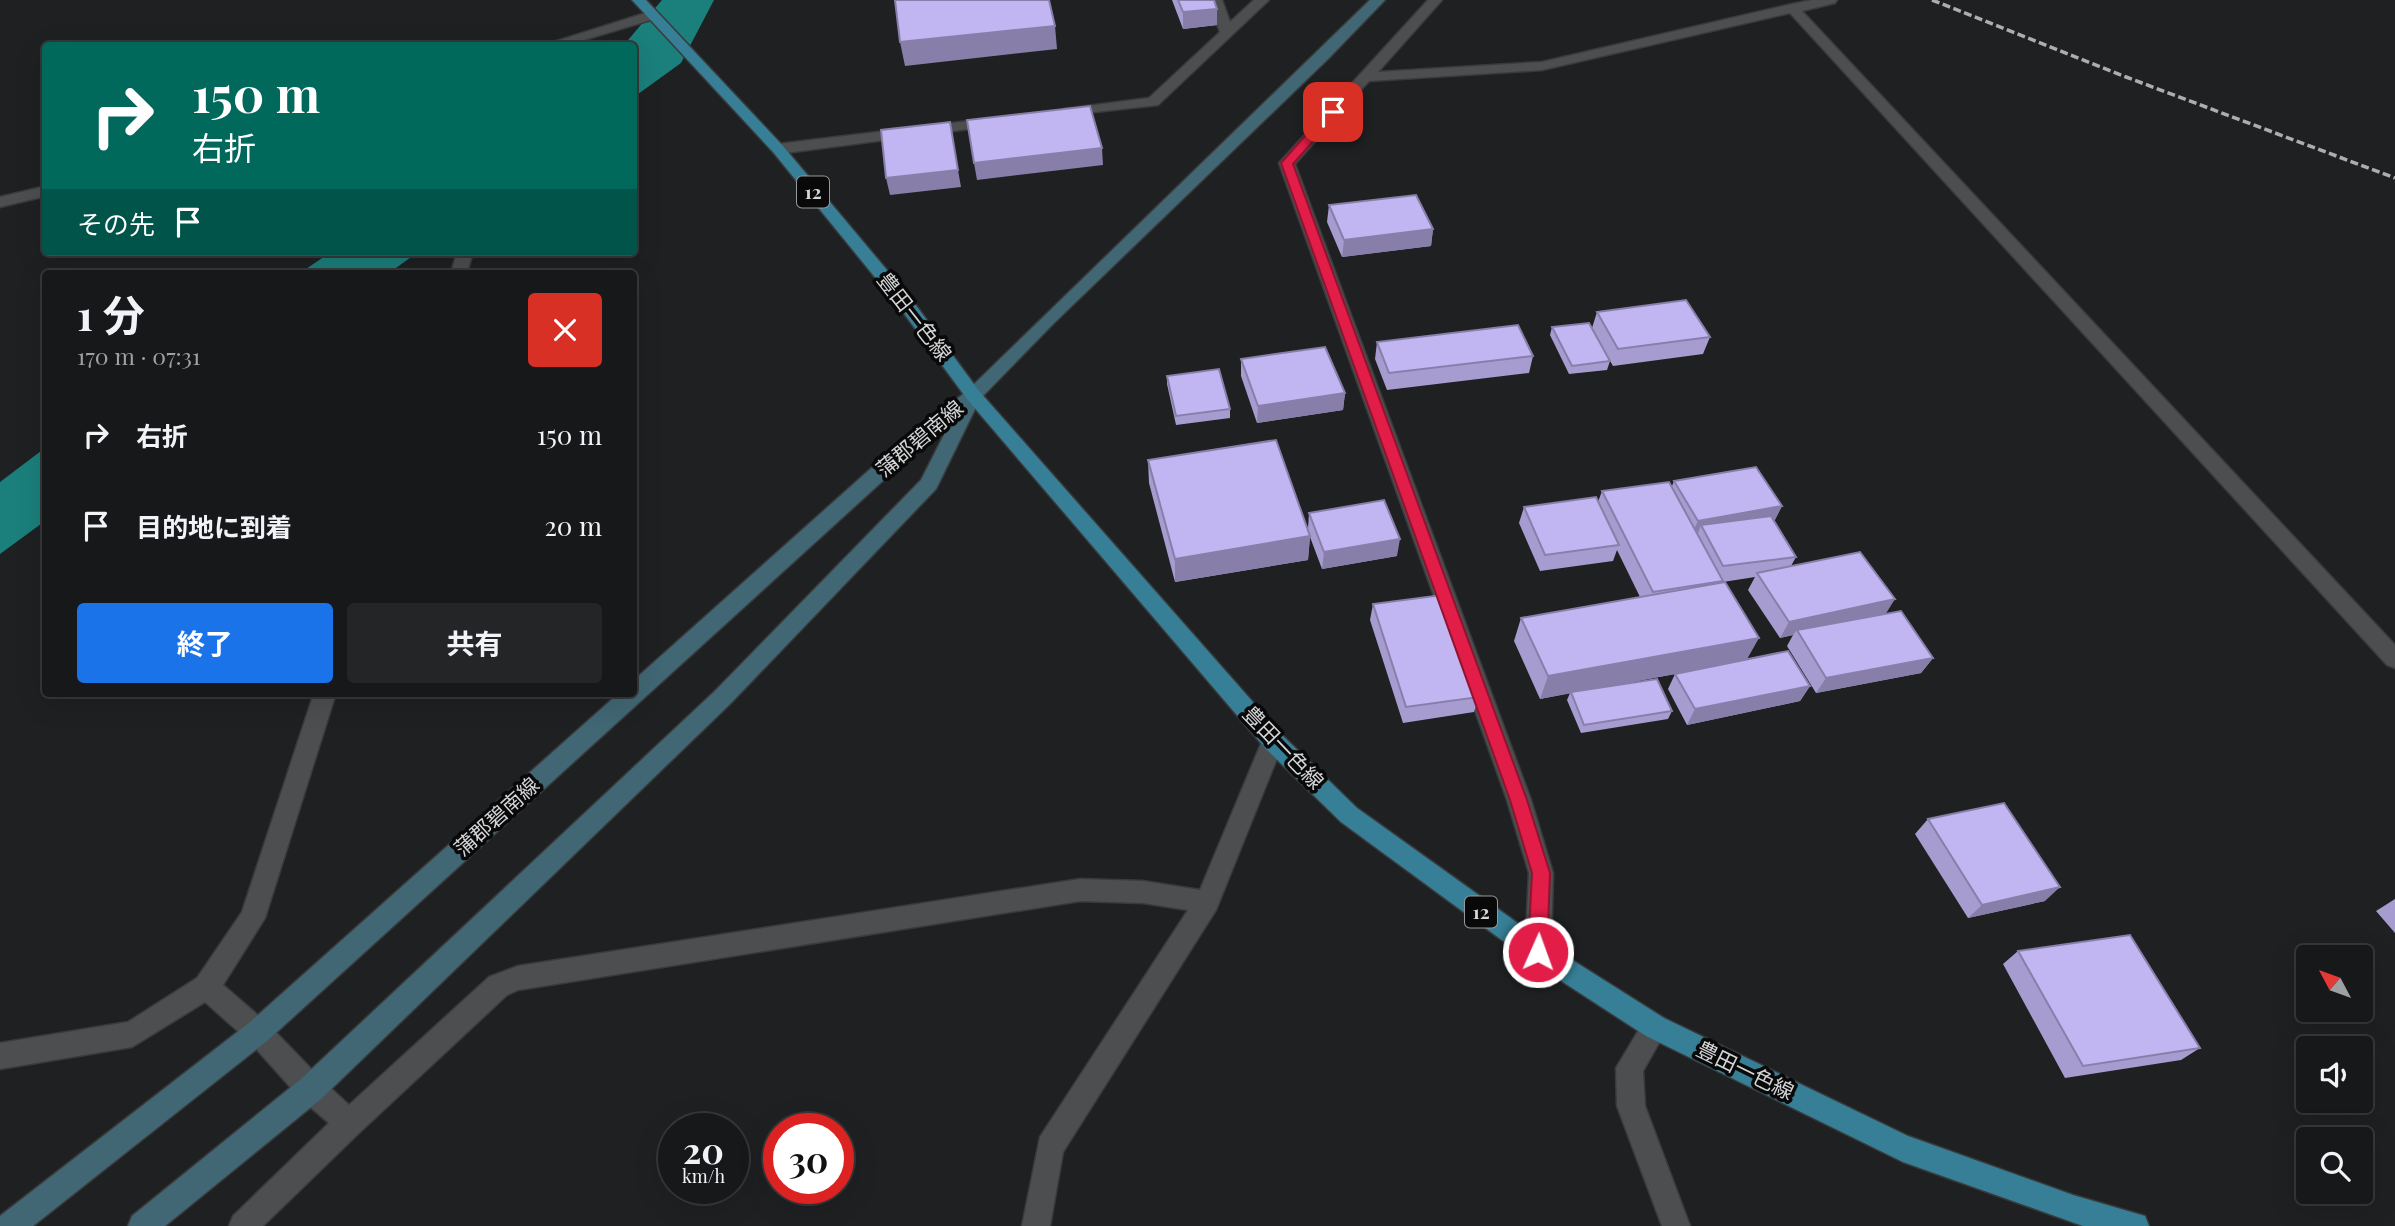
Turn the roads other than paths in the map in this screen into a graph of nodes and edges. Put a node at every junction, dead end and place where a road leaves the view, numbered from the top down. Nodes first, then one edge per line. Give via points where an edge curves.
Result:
1 (639, 0) edge
2 (1215, 0) edge
3 (1262, 0) edge
4 (1378, 0) edge
5 (1435, 0) edge
6 (1830, 0) edge
7 (1793, 8) junction
8 (652, 15) junction
9 (1227, 32) junction
10 (561, 42) edge
11 (1364, 77) junction
12 (1046, 115) edge
13 (1006, 120) edge
14 (778, 149) junction
15 (42, 192) edge
16 (0, 202) edge
17 (973, 395) junction
18 (2395, 659) edge
19 (637, 690) edge
20 (324, 697) edge
21 (629, 697) edge
22 (1273, 741) junction
23 (1207, 902) junction
24 (1538, 952) junction
25 (206, 987) junction
26 (1655, 1027) junction
27 (258, 1031) junction
28 (0, 1056) edge
29 (311, 1089) junction
30 (349, 1123) junction
31 (10, 1226) edge
32 (142, 1226) edge
33 (243, 1226) edge
34 (1036, 1226) edge
35 (1676, 1226) edge
36 (2135, 1226) edge

1 - 8 main road, 豊田一色線 / 12
2 - 9 street
3 - 9 street
4 - 17 main road, 蒲郡碧南線
5 - 11 street
6 - 7 street
7 - 11 street via 1542,66
7 - 18 street
8 - 10 street
8 - 14 main road, 豊田一色線 / 12
9 - 12 street via 1153,102
11 - 24 street via 1287,163 1522,812 1541,873
13 - 14 street
14 - 17 main road, 豊田一色線 / 12 via 906,304
15 - 16 street
17 - 19 main road, 蒲郡碧南線 via 902,452
17 - 22 main road, 豊田一色線 / 12
17 - 29 main road, 蒲郡碧南線 via 929,484 723,697
20 - 25 street via 253,918
21 - 27 main road, 蒲郡碧南線
22 - 23 street
22 - 24 main road, 豊田一色線 / 12 via 1349,815
23 - 30 street via 1143,892 1080,890 517,978 498,986
23 - 34 street via 1050,1147
24 - 26 main road, 豊田一色線 / 12
25 - 27 street
25 - 28 street via 132,1034
26 - 35 street via 1629,1068 1631,1106
26 - 36 main road, 豊田一色線 / 12 via 1903,1148 2073,1209
27 - 29 street
27 - 31 main road, 蒲郡碧南線
29 - 30 street
29 - 32 main road, 蒲郡碧南線
30 - 33 street

